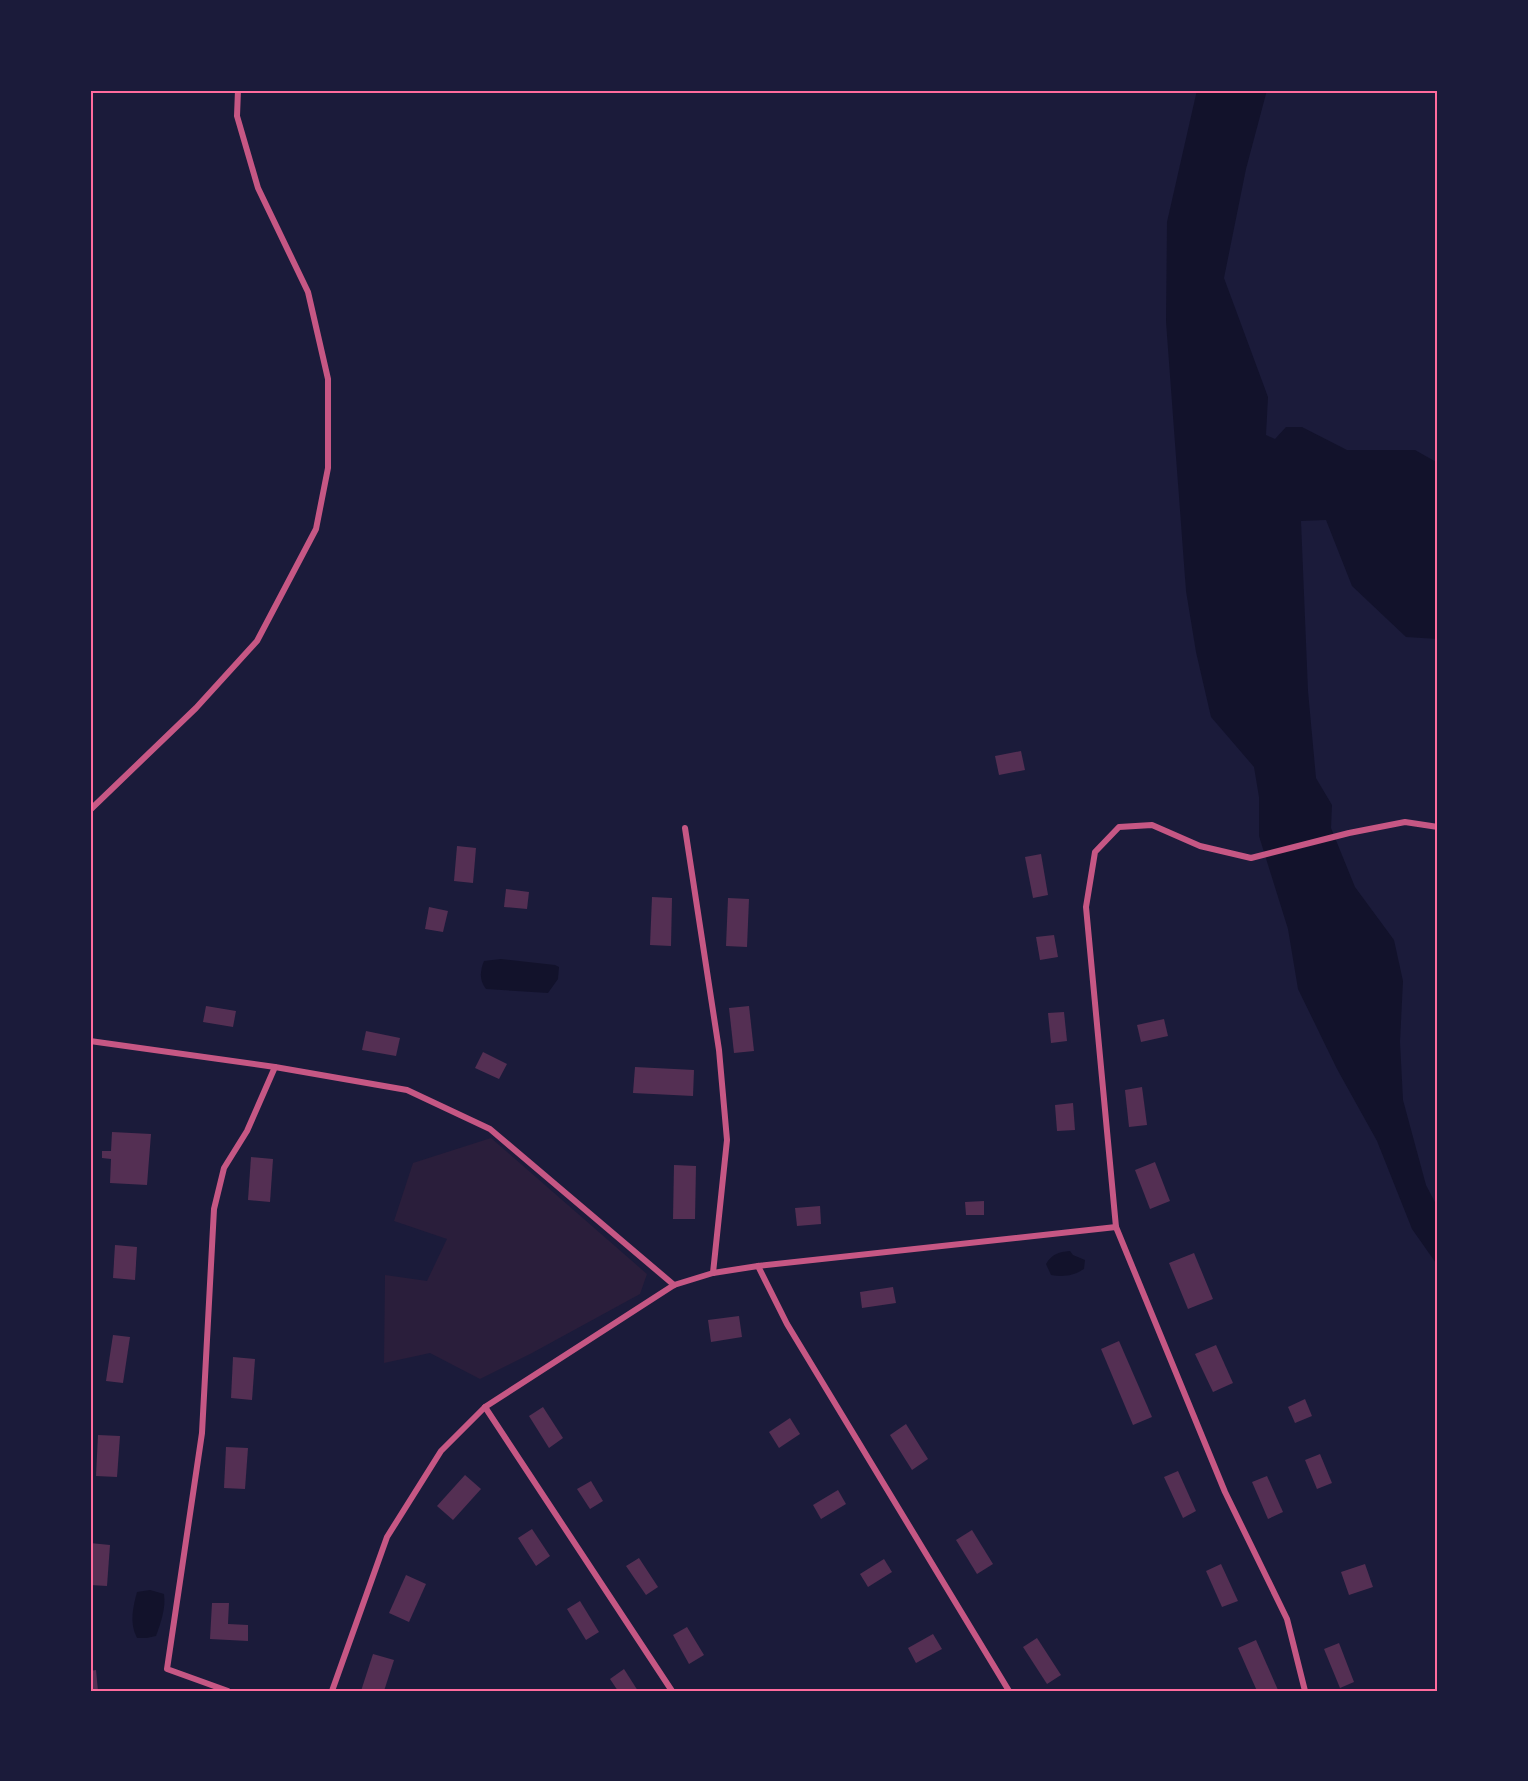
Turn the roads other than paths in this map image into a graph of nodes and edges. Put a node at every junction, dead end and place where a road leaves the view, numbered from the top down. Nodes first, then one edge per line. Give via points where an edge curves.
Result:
1 (238, 90) edge
2 (90, 810) edge
3 (1438, 827) edge
4 (685, 828) dead end
5 (90, 1041) edge
6 (275, 1067) junction
7 (1116, 1227) junction
8 (758, 1266) junction
9 (713, 1273) junction
10 (674, 1285) junction
11 (485, 1407) junction
12 (228, 1691) edge
13 (332, 1691) edge
14 (672, 1691) edge
15 (1009, 1691) edge
16 (1305, 1691) edge

1 - 2 street via 237,116 258,188 308,292 328,379 328,468 316,529 257,641 196,708
3 - 7 street via 1405,822 1251,858 1200,846 1152,825 1119,827 1095,852 1086,907
4 - 9 street via 719,1050 727,1140
5 - 6 street
6 - 10 street via 407,1090 490,1129
6 - 12 street via 247,1131 224,1168 214,1209 202,1433 167,1669
7 - 8 street
7 - 16 street via 1226,1492 1287,1619
8 - 9 street
8 - 15 street via 787,1324
9 - 10 street
10 - 11 street
11 - 13 street via 441,1451 387,1537
11 - 14 street

